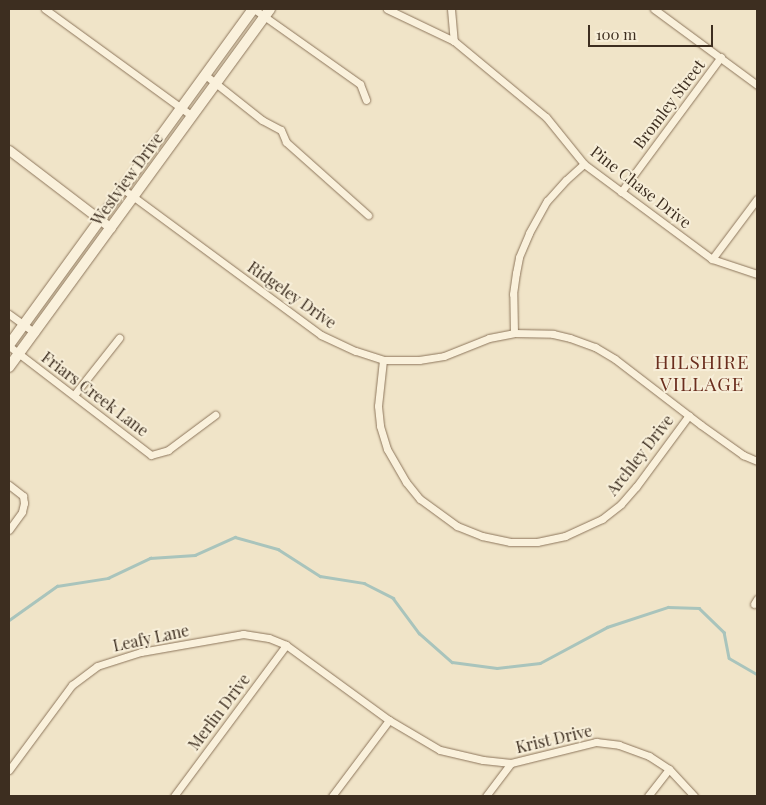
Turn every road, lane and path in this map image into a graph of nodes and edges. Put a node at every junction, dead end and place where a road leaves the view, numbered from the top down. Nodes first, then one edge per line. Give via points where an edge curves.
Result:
1 (45, 9) edge
2 (254, 9) edge
3 (387, 9) edge
4 (451, 9) edge
5 (654, 9) edge
6 (268, 12) edge
7 (454, 41) junction
8 (721, 57) junction
9 (204, 74) junction
10 (215, 83) junction
11 (757, 85) edge
12 (366, 100) dead end
13 (180, 109) junction
14 (190, 116) junction
15 (9, 150) edge
16 (584, 164) junction
17 (122, 189) junction
18 (621, 192) junction
19 (134, 197) junction
20 (757, 198) edge
21 (368, 215) dead end
22 (100, 220) junction
23 (111, 228) junction
24 (712, 259) junction
25 (757, 274) edge
26 (9, 314) edge
27 (23, 325) junction
28 (514, 332) junction
29 (34, 333) junction
30 (119, 338) dead end
31 (9, 346) edge
32 (19, 353) junction
33 (383, 360) junction
34 (9, 368) edge
35 (74, 395) junction
36 (689, 415) junction
37 (214, 416) dead end
38 (757, 461) edge
39 (9, 486) edge
40 (9, 530) edge
41 (286, 645) junction
42 (389, 720) junction
43 (511, 763) junction
44 (669, 769) junction
45 (9, 770) edge
46 (174, 796) edge
47 (332, 796) edge
48 (486, 796) edge
49 (648, 796) edge
50 (694, 796) edge

1 - 13 street
2 - 6 street
2 - 9 main road, Westview Drive
3 - 7 street, Pine Chase Drive
4 - 7 street
5 - 8 street
6 - 10 main road, Westview Drive
6 - 12 street via 360,84
7 - 16 street, Pine Chase Drive via 546,117
8 - 11 street
8 - 18 street, Bromley Street
9 - 10 street
9 - 13 main road, Westview Drive
10 - 14 main road, Westview Drive
10 - 21 street via 262,120 281,130 286,142
13 - 14 street
13 - 17 main road, Westview Drive
14 - 19 main road, Westview Drive
15 - 22 street
16 - 18 street, Pine Chase Drive
16 - 28 street via 548,201 529,233 519,257 515,280
17 - 19 street, Ridgeley Drive
17 - 22 main road, Westview Drive
18 - 24 street, Pine Chase Drive
19 - 23 main road, Westview Drive
19 - 33 street, Ridgeley Drive via 322,335
20 - 24 street
22 - 23 street
22 - 27 main road, Westview Drive
23 - 29 main road, Westview Drive
24 - 25 street, Pine Chase Drive
26 - 27 street
27 - 29 street
27 - 31 main road, Westview Drive
28 - 33 street, Ridgeley Drive via 444,356
28 - 36 street, Ridgeley Drive via 553,334 595,347
29 - 32 main road, Westview Drive
30 - 35 street
31 - 32 street, Friars Creek Lane
32 - 34 main road, Westview Drive
32 - 35 street, Friars Creek Lane
33 - 36 street, Archley Drive via 378,406 380,426 387,449 406,482 420,498 457,526 510,542 537,542 565,536 602,519 636,487
35 - 37 street, Friars Creek Lane via 151,455 168,450
36 - 38 street, Ridgeley Drive via 743,455
39 - 40 street via 23,496 24,503 22,512
41 - 42 street, Krist Drive
41 - 45 street, Leafy Lane via 260,636 234,634 141,652 102,664 72,685
41 - 46 street, Merlin Drive
42 - 43 street, Krist Drive via 440,750
42 - 47 street
43 - 44 street, Krist Drive via 596,742 619,745 649,756
43 - 48 street
44 - 49 street
44 - 50 street, Krist Drive

